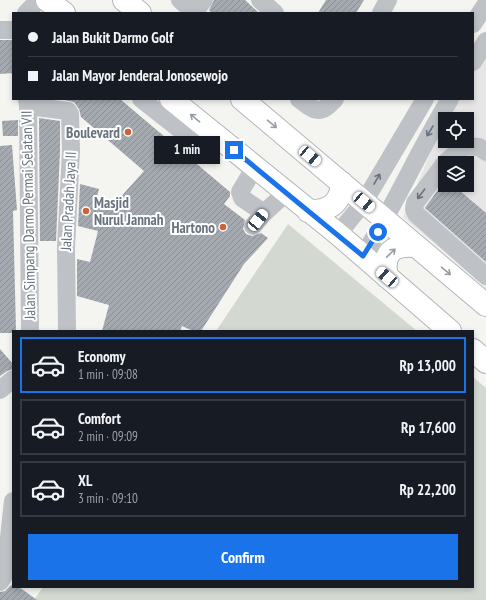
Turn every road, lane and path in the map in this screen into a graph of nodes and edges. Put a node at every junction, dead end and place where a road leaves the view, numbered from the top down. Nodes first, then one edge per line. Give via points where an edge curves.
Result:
1 (39, 0) edge
2 (47, 0) edge
3 (124, 0) edge
4 (260, 0) edge
5 (388, 0) edge
6 (486, 4) edge
7 (27, 12) edge
8 (63, 12) edge
9 (139, 12) edge
10 (274, 12) edge
11 (382, 12) edge
12 (0, 18) edge
13 (12, 18) edge
14 (474, 22) edge
15 (0, 30) edge
16 (12, 30) edge
17 (486, 41) edge
18 (474, 60) edge
19 (142, 100) edge
20 (172, 100) edge
21 (243, 100) edge
22 (334, 100) edge
23 (424, 100) edge
24 (448, 100) edge
25 (27, 103) edge
26 (305, 104) edge
27 (212, 132) junction
28 (486, 152) edge
29 (391, 153) junction
30 (453, 156) edge
31 (414, 164) junction
32 (255, 167) junction
33 (438, 172) edge
34 (342, 183) junction
35 (286, 192) junction
36 (364, 202) junction
37 (308, 211) junction
38 (386, 220) junction
39 (338, 234) junction
40 (416, 246) junction
41 (363, 256) junction
42 (486, 276) edge
43 (387, 277) junction
44 (486, 305) edge
45 (30, 330) edge
46 (67, 330) edge
47 (449, 330) edge
48 (474, 351) edge
49 (486, 362) edge
50 (12, 379) edge
51 (0, 390) edge
52 (12, 501) edge
53 (12, 509) edge
54 (0, 510) edge
55 (0, 582) edge

1 - 7 street
2 - 8 main road
3 - 9 main road
4 - 10 street
5 - 11 street
6 - 14 street
12 - 13 street
15 - 16 street
17 - 18 street
19 - 27 street via 192,139 203,141
27 -> 20 main road
21 -> 34 main road
22 - 26 street via 325,110 317,111
23 - 29 street
24 -> 31 street
25 - 45 street, Jalan Simpang Darmo Permai Selatan VII
25 - 46 street, Jalan Pradah Jaya II via 68,111 70,114 71,151 66,247
27 - 32 main road
28 - 30 street via 479,147 464,146
29 - 31 street
36 -> 29 street
31 - 38 street
32 - 35 main road
32 - 35 street via 240,192 258,220
33 -> 42 street via 415,202 416,214
34 - 36 main road
34 - 37 main road via 334,205 324,210
35 - 37 main road
36 - 38 main road
36 - 39 street
37 - 39 main road
38 - 40 main road
38 - 41 street
39 - 41 main road
43 -> 40 main road via 385,266 388,253 400,246
40 -> 44 main road
41 - 43 main road
43 - 47 main road
48 - 49 main road
50 - 51 street
52 - 54 street
53 - 55 street via 5,574

